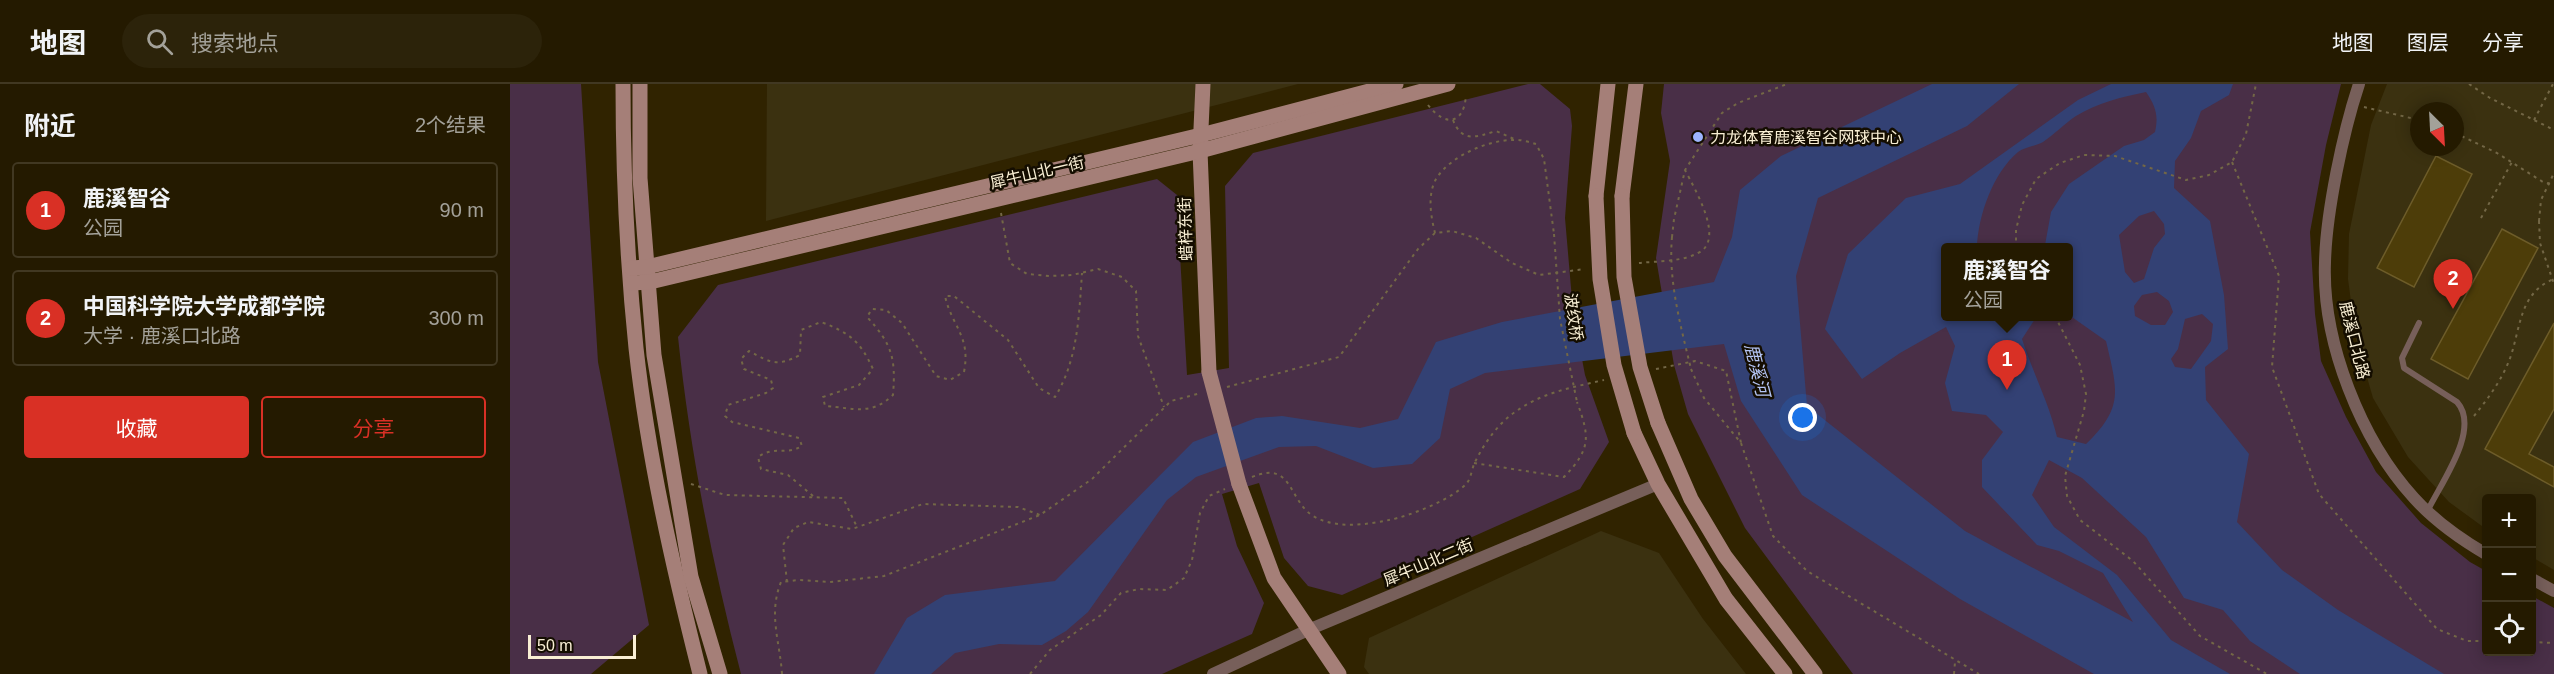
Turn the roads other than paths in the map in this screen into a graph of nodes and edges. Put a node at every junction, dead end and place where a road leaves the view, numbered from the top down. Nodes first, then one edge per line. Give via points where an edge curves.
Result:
1 (623, 84) edge
2 (640, 84) edge
3 (1203, 84) edge
4 (1396, 84) edge
5 (1448, 84) edge
6 (1608, 84) edge
7 (1636, 84) edge
8 (2359, 84) edge
9 (1201, 135) junction
10 (1200, 151) junction
11 (648, 274) junction
12 (631, 276) junction
13 (2419, 323) dead end
14 (1658, 484) junction
15 (2428, 510) junction
16 (2482, 550) edge
17 (2536, 581) edge
18 (2554, 591) edge
19 (1308, 630) junction
20 (700, 674) edge
21 (720, 674) edge
22 (1213, 674) edge
23 (1339, 674) edge
24 (1785, 674) edge
25 (1815, 674) edge

1 - 12 street
2 - 11 street via 640,178
3 - 9 street, 蜡梓东街
4 - 9 street, 犀牛山北一街
5 - 10 street, 犀牛山北一街
6 - 14 street, bridge via 1596,196 1600,279 1614,365 1634,433
7 - 25 street, bridge via 1622,196 1624,277 1640,367 1658,423 1691,499 1725,556
8 - 15 street, 鹿溪口北路 via 2336,182 2325,264 2329,317 2341,363 2370,435 2408,491
9 - 10 street, 蜡梓东街
9 - 11 street, 犀牛山北一街
10 - 11 street, 犀牛山北一街 via 999,200
10 - 19 street, 蜡梓东街, bridge via 1209,372 1237,484 1274,578
11 - 12 street, 犀牛山北一街
11 - 21 street via 654,355 691,578
12 - 20 street via 636,349 654,459 678,587
13 - 15 lane via 2402,358 2404,368 2457,402 2464,410 2466,426
14 - 19 street, 犀牛山北二街
14 - 24 street via 1726,599
15 - 16 street, 鹿溪口北路
17 - 18 street
19 - 22 street, 犀牛山北二街
19 - 23 street, 蜡梓东街

